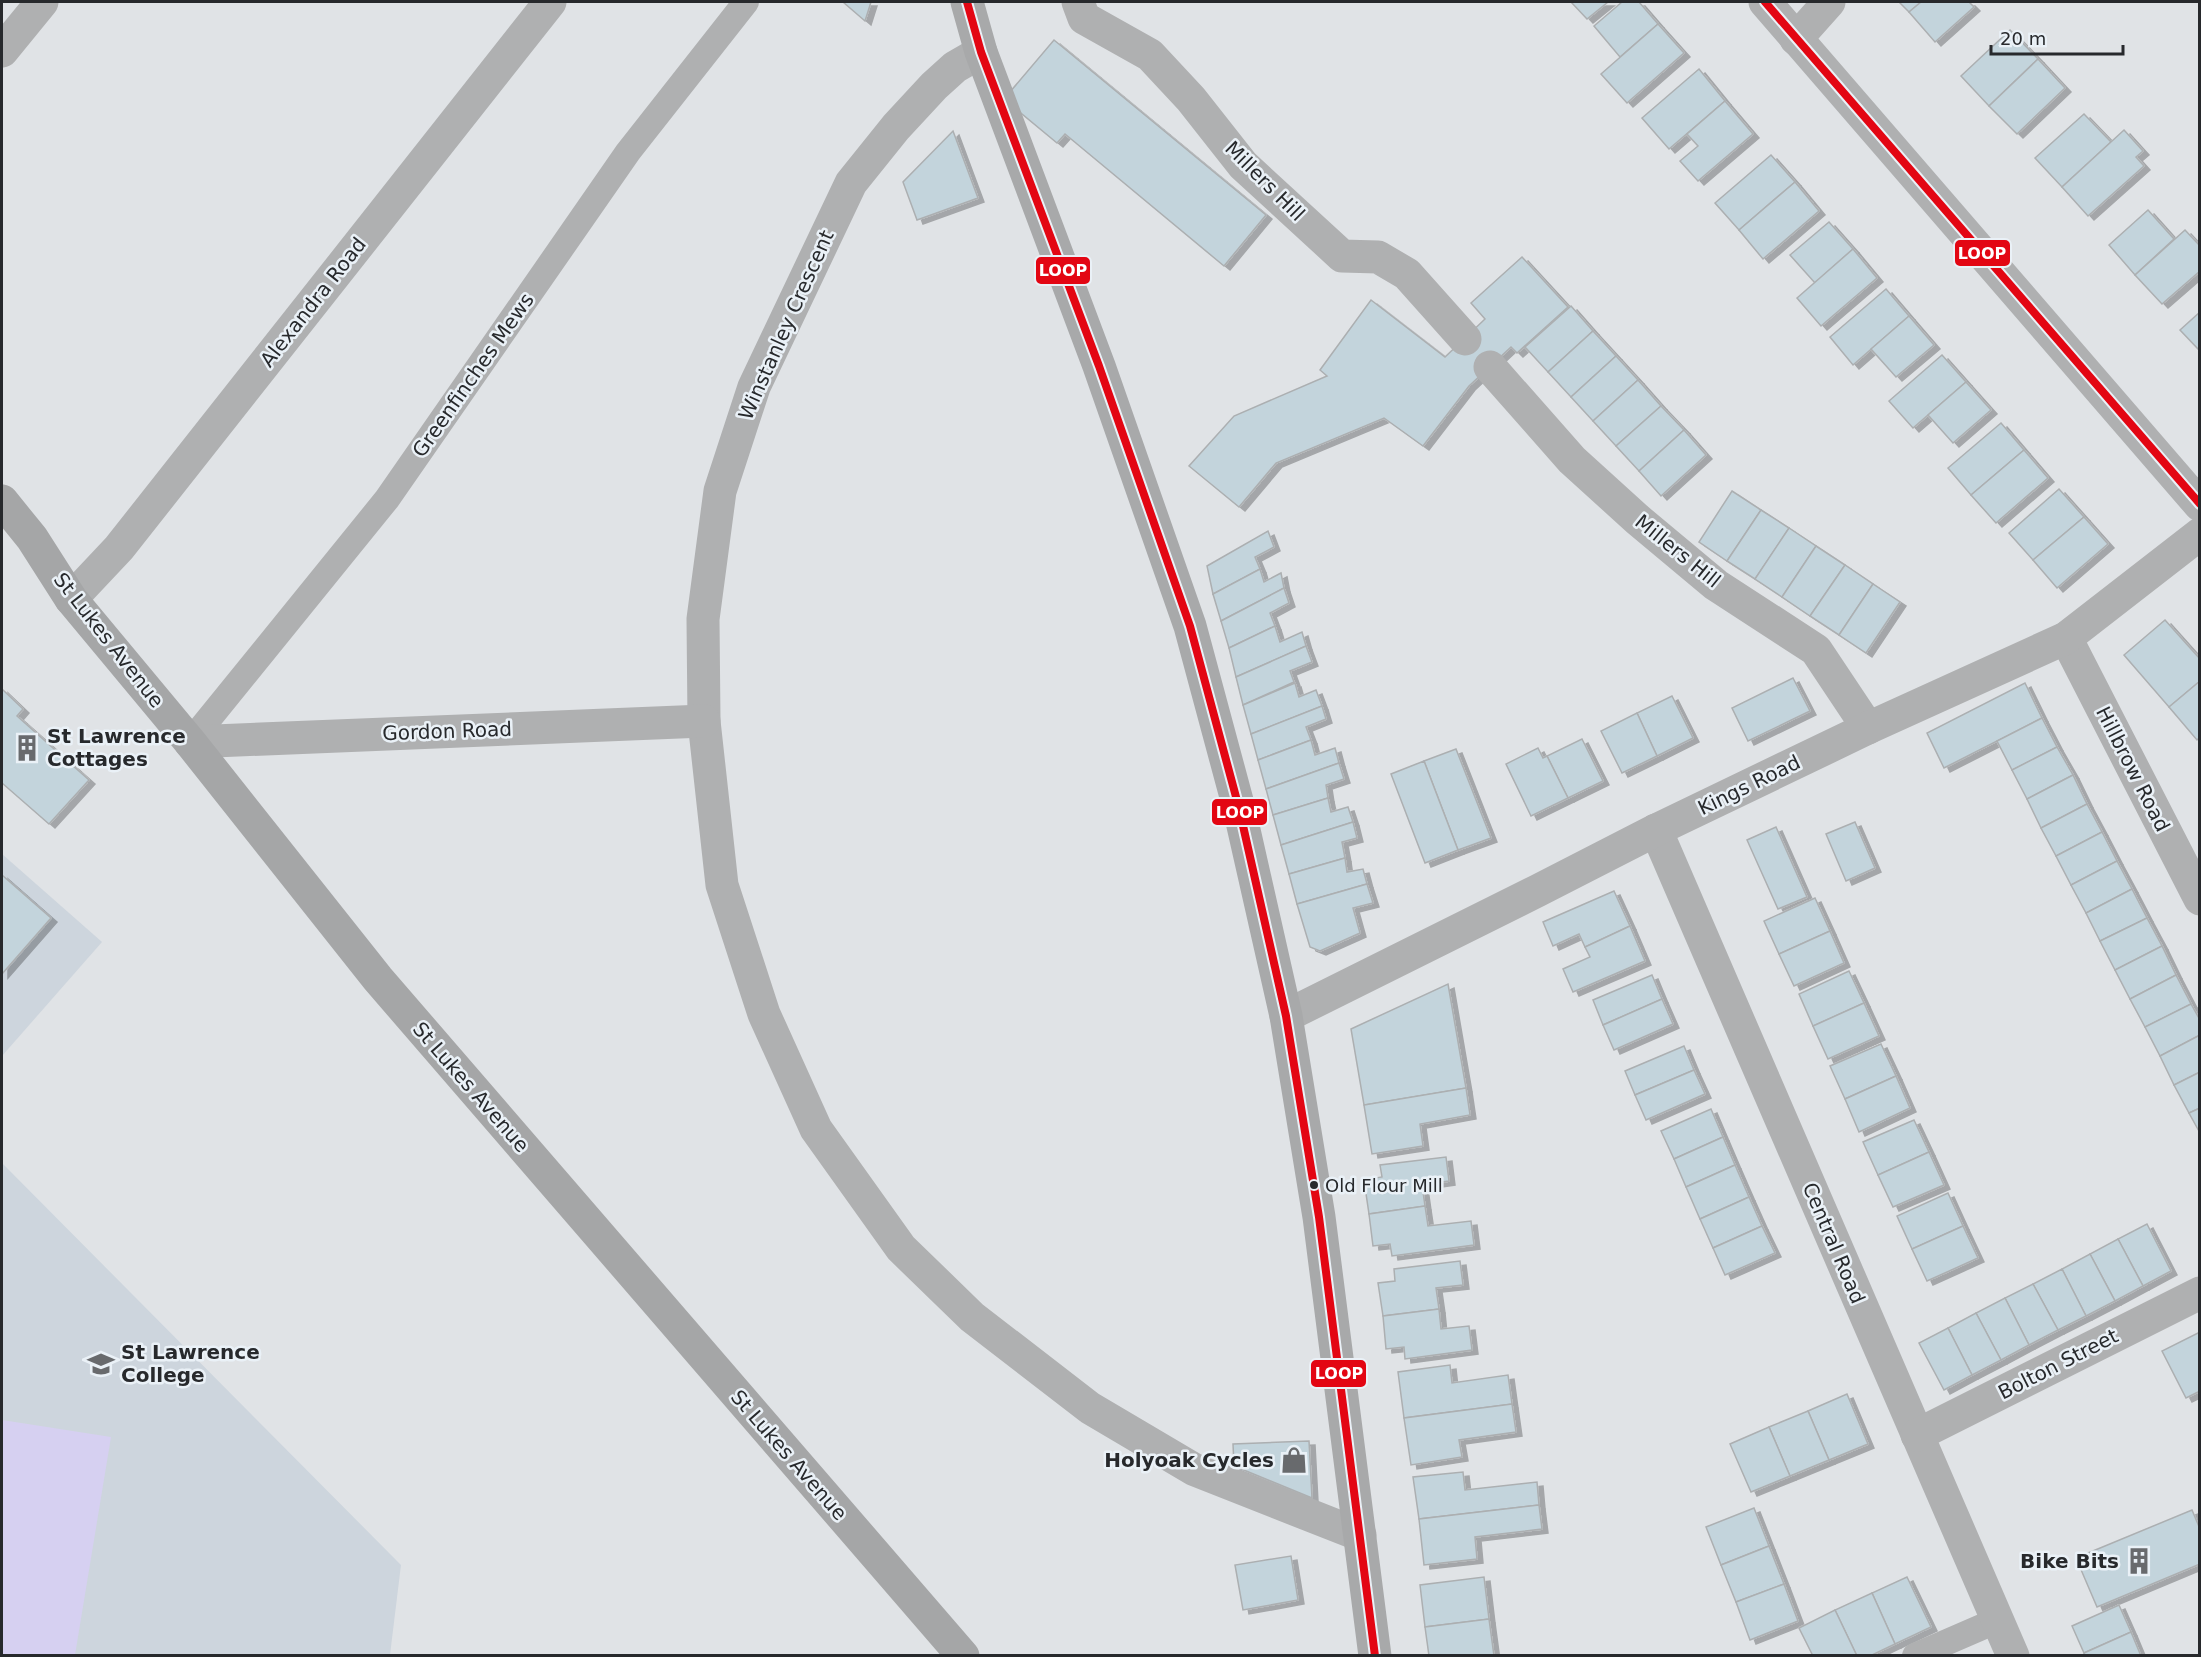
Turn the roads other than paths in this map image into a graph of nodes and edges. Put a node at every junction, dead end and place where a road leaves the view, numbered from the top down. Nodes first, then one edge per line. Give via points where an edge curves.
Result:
1 (42, 2) edge
2 (550, 2) edge
3 (746, 2) edge
4 (968, 2) edge
5 (1078, 2) edge
6 (1764, 2) edge
7 (1829, 2) edge
8 (1796, 39) junction
9 (2, 51) edge
10 (981, 52) junction
11 (1465, 339) dead end
12 (1490, 367) dead end
13 (2, 501) edge
14 (2199, 505) edge
15 (2199, 534) edge
16 (71, 599) junction
17 (2066, 638) junction
18 (704, 721) junction
19 (1868, 728) junction
20 (190, 742) junction
21 (1656, 830) junction
22 (2199, 900) edge
23 (1286, 1017) junction
24 (2199, 1293) edge
25 (1917, 1435) junction
26 (1360, 1535) junction
27 (1998, 1620) junction
28 (963, 1656) edge
29 (1375, 1656) edge
30 (1915, 1656) edge
31 (2013, 1656) edge

1 - 9 street
2 - 16 street, Alexandra Road via 120,548
3 - 20 lane, Greenfinches Mews via 628,152 387,499
4 - 10 main road
5 - 11 street, Millers Hill via 1084,18 1150,55 1243,165 1342,256 1378,257 1407,274
6 - 8 street
7 - 8 street
8 - 14 street
10 - 18 street, Winstanley Crescent via 955,67 934,86 851,183 754,387 720,491 703,619
10 - 23 main road via 1099,366 1190,626 1239,807
12 - 19 street, Millers Hill via 1572,460 1637,519 1716,585 1816,650
13 - 16 street, St Lukes Avenue via 32,538
15 - 17 street, Kings Road
16 - 20 street, St Lukes Avenue
17 - 19 street, Kings Road
17 - 22 street, Hillbrow Road
18 - 20 street, Gordon Road
18 - 26 street, Winstanley Crescent via 722,885 764,1014 816,1129 901,1248 972,1317 1090,1408 1195,1470
19 - 21 street, Kings Road
20 - 28 street, St Lukes Avenue via 378,980
21 - 23 street, Kings Road
21 - 25 street, Central Road
23 - 26 main road via 1319,1217
24 - 25 street, Bolton Street
25 - 27 street, Central Road
26 - 29 main road
27 - 30 lane
27 - 31 street, Central Road

